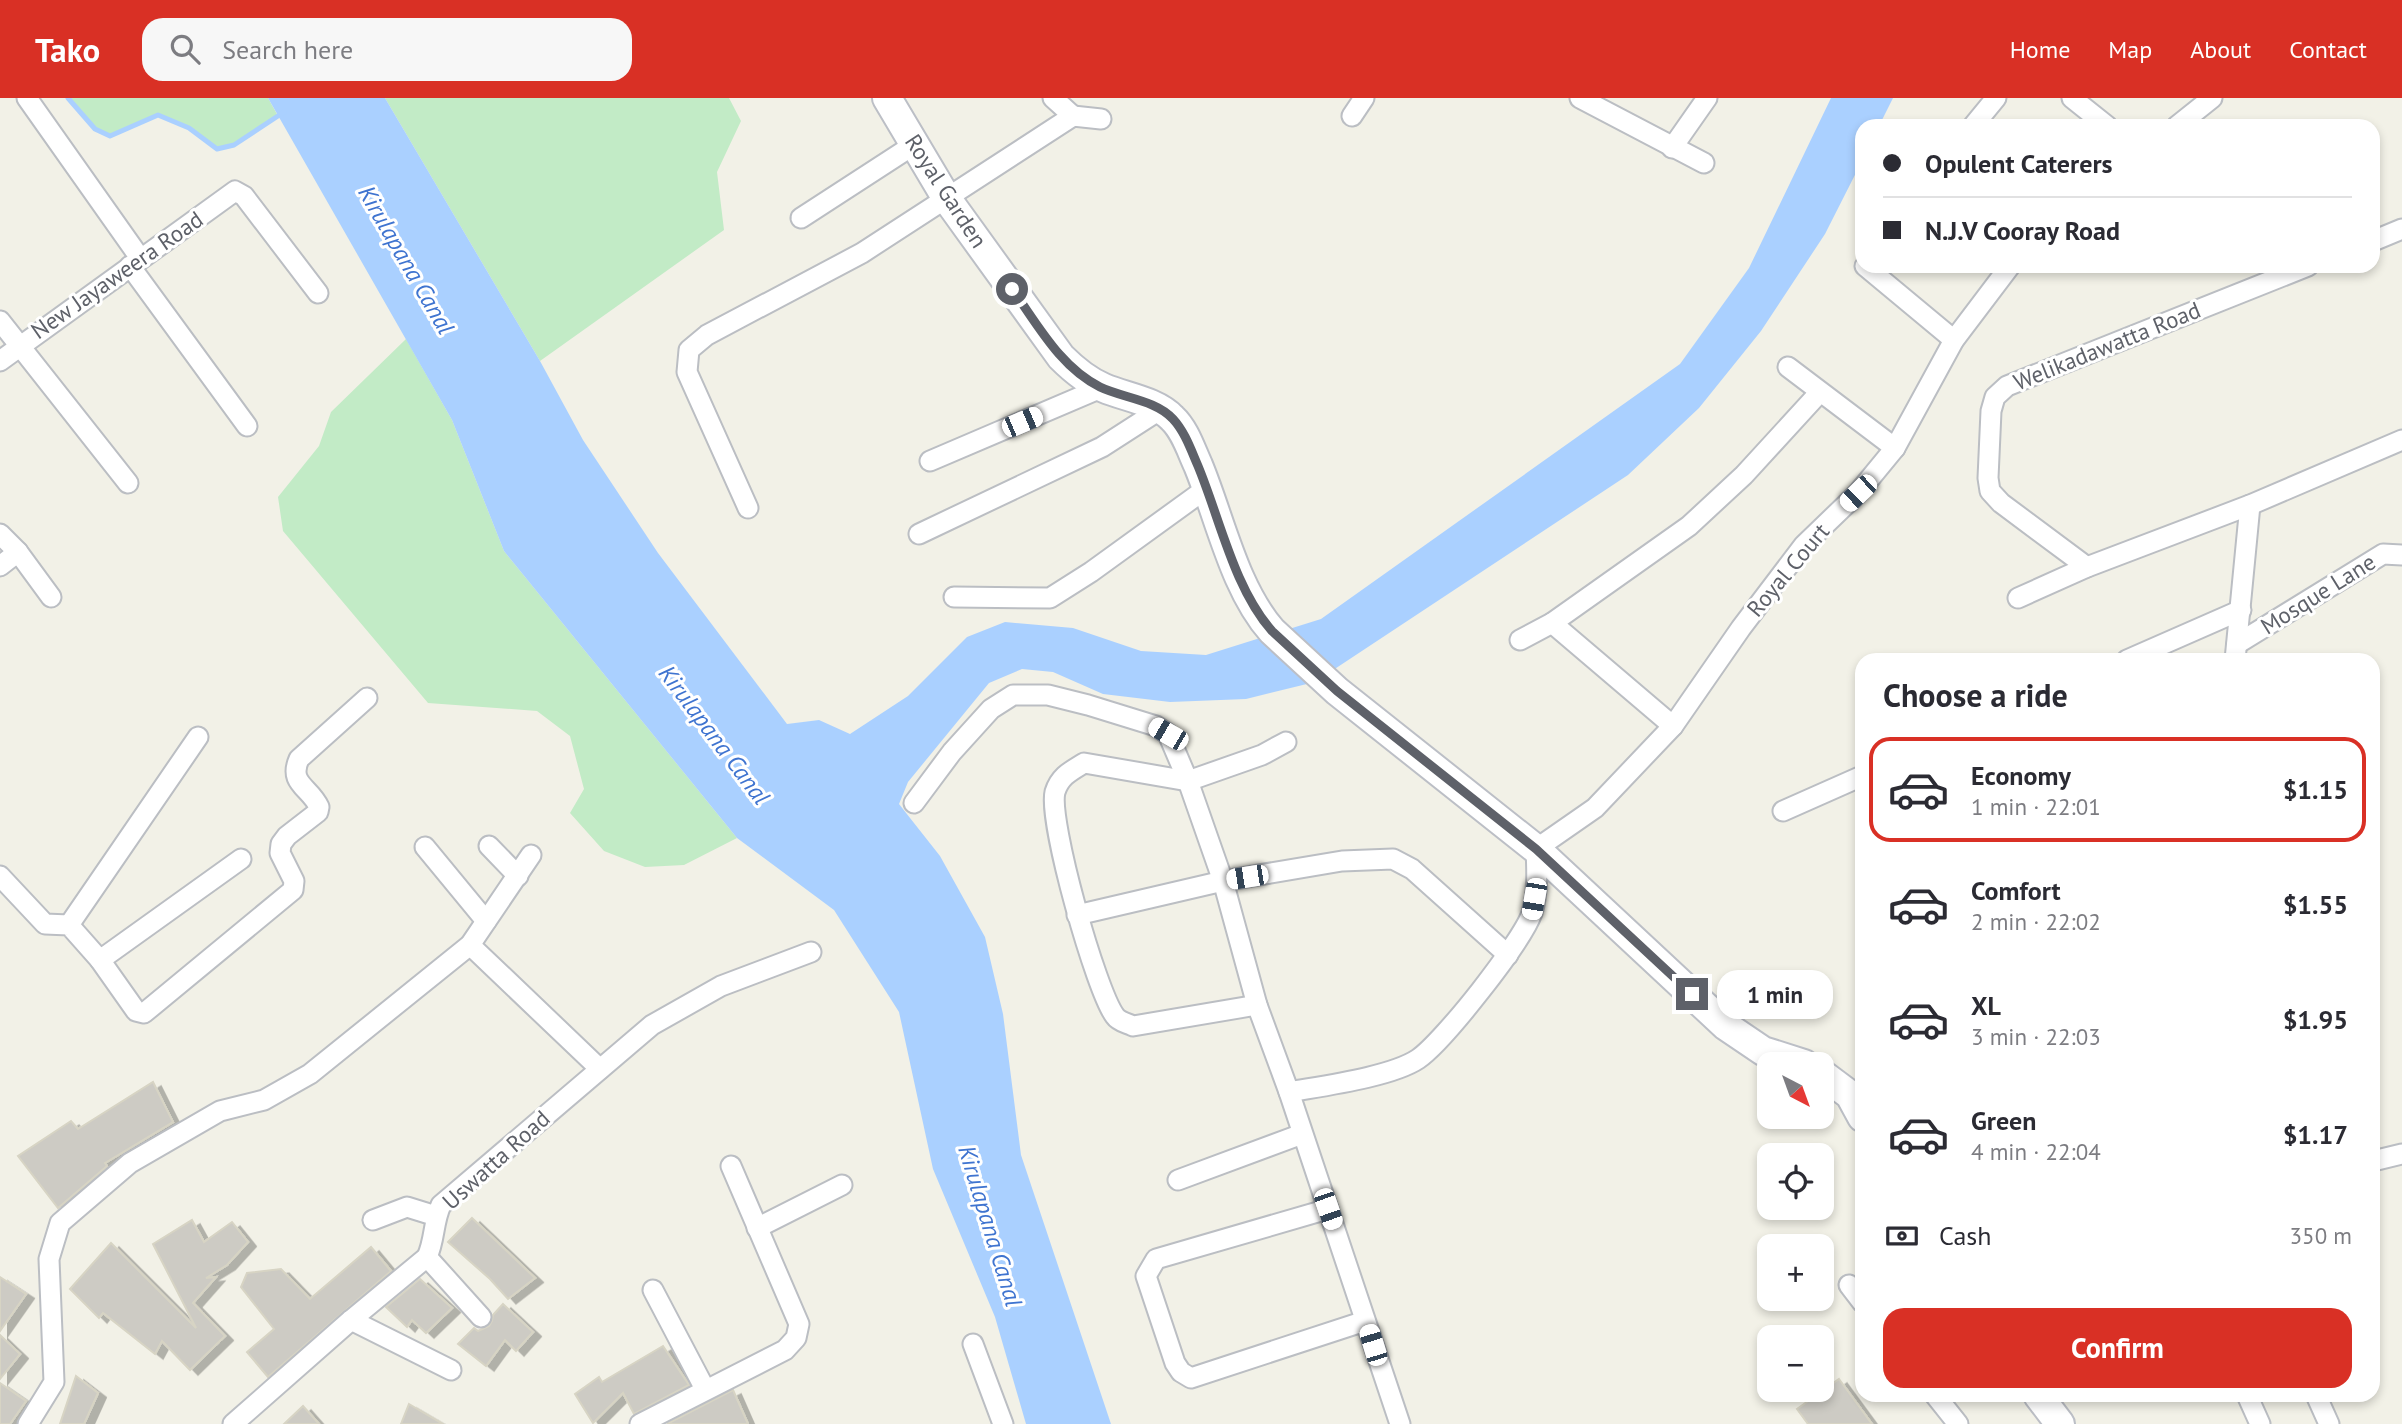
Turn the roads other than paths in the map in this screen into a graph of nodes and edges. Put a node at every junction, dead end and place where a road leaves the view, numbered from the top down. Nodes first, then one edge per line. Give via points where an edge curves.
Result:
1 (26, 98) edge
2 (887, 98) edge
3 (1053, 98) edge
4 (1364, 98) edge
5 (1580, 98) edge
6 (1707, 98) edge
7 (1996, 98) edge
8 (2072, 98) edge
9 (2212, 98) edge
10 (1073, 116) junction
11 (1352, 116) dead end
12 (1101, 119) dead end
13 (1979, 119) edge
14 (2098, 119) edge
15 (2186, 119) edge
16 (915, 144) junction
17 (1672, 148) junction
18 (1704, 163) dead end
19 (947, 199) junction
20 (801, 218) dead end
21 (2402, 229) edge
22 (2380, 238) edge
23 (135, 262) junction
24 (1874, 273) edge
25 (2005, 273) edge
26 (2290, 273) edge
27 (318, 293) dead end
28 (0, 321) edge
29 (1954, 340) junction
30 (20, 345) junction
31 (0, 361) edge
32 (1788, 367) dead end
33 (1101, 388) junction
34 (1820, 392) junction
35 (1161, 410) junction
36 (247, 426) dead end
37 (2402, 440) edge
38 (1895, 449) junction
39 (930, 461) dead end
40 (128, 483) dead end
41 (1207, 488) junction
42 (2250, 505) junction
43 (748, 508) dead end
44 (0, 534) edge
45 (919, 534) dead end
46 (18, 552) junction
47 (2402, 555) edge
48 (0, 566) edge
49 (2087, 567) junction
50 (51, 597) dead end
51 (954, 597) dead end
52 (2018, 598) dead end
53 (2241, 610) junction
54 (1552, 623) junction
55 (1520, 640) dead end
56 (2236, 652) edge
57 (2143, 653) edge
58 (367, 698) dead end
59 (1673, 726) junction
60 (198, 737) dead end
61 (1286, 742) dead end
62 (1855, 779) edge
63 (1188, 781) junction
64 (914, 803) dead end
65 (1783, 811) dead end
66 (489, 846) dead end
67 (425, 847) dead end
68 (1536, 849) junction
69 (531, 855) dead end
70 (241, 859) dead end
71 (0, 876) edge
72 (518, 876) junction
73 (1223, 881) junction
74 (1077, 915) junction
75 (486, 921) junction
76 (69, 925) junction
77 (470, 945) junction
78 (811, 952) dead end
79 (1508, 955) junction
80 (100, 960) junction
81 (1257, 1005) junction
82 (1766, 1052) edge
83 (600, 1069) junction
84 (1834, 1083) edge
85 (1289, 1092) junction
86 (1855, 1098) edge
87 (1302, 1134) junction
88 (2402, 1154) edge
89 (2380, 1159) edge
90 (731, 1166) dead end
91 (1178, 1180) dead end
92 (842, 1185) dead end
93 (1328, 1209) junction
94 (436, 1216) junction
95 (373, 1220) dead end
96 (757, 1228) junction
97 (427, 1257) junction
98 (1849, 1285) dead end
99 (653, 1290) dead end
100 (1855, 1293) edge
101 (481, 1317) dead end
102 (351, 1320) junction
103 (1365, 1321) junction
104 (973, 1344) dead end
105 (451, 1370) dead end
106 (705, 1389) junction
107 (1941, 1402) edge
108 (2250, 1402) edge
109 (2319, 1402) edge
110 (27, 1424) edge
111 (233, 1424) edge
112 (639, 1424) edge
113 (1003, 1424) edge
114 (1400, 1424) edge
115 (1958, 1424) edge
116 (2260, 1424) edge
117 (2329, 1424) edge

1 - 23 street
2 - 16 street, Royal Garden
3 - 10 street
4 - 11 street
5 - 17 street
6 - 17 street
7 - 13 street
8 - 14 street
9 - 15 street
10 - 12 street
10 - 19 street
16 - 19 street, Royal Garden
16 - 20 street
17 - 18 street
19 - 33 street, Royal Garden via 1061,357
19 - 43 street via 862,253 707,335 690,350 687,372
21 - 22 street
23 - 27 street, New Jayaweera Road via 235,191 244,196
23 - 30 street, New Jayaweera Road
23 - 36 street
24 - 29 street
25 - 29 street, Royal Court
26 - 49 street, Welikadawatta Road via 2007,386 1995,397 1990,491
28 - 30 street
29 - 38 street, Royal Court
30 - 31 street, New Jayaweera Road
30 - 40 street
32 - 34 street
33 - 35 street, Royal Garden
33 - 39 street
34 - 38 street
34 - 54 street via 1744,475 1689,526
35 - 41 street, Royal Garden via 1186,439
35 - 45 street via 1102,447
37 - 42 street
38 - 59 street, Royal Court via 1804,545
41 - 51 street via 1050,598
41 - 68 street, Royal Garden via 1233,565 1272,631 1337,691
42 - 49 street
42 - 53 street
44 - 46 street
46 - 48 street
46 - 50 street
47 - 56 street, Mosque Lane via 2383,554
49 - 52 street
53 - 56 street
53 - 57 street
54 - 55 street
54 - 59 street
58 - 80 street via 294,768 296,779 319,807 281,844 293,890 144,1013 136,1011
59 - 68 street, Royal Court via 1595,808
60 - 76 street
61 - 63 street
62 - 65 street
63 - 64 street via 1168,734 1156,726 1048,695 1013,695 990,709
63 - 73 street
63 - 74 street via 1084,762 1063,775 1055,794 1057,824
66 - 72 street
67 - 75 street
68 - 79 street via 1537,884 1531,914
68 - 82 street, Royal Garden via 1726,1026
69 - 72 street
70 - 80 street
71 - 76 street via 45,924
72 - 75 street
73 - 74 street
73 - 79 street via 1342,861 1393,859 1412,869
73 - 81 street
74 - 81 street via 1103,993 1117,1019 1133,1026
75 - 77 street
76 - 80 street
77 - 83 street
77 - 110 street via 310,1073 264,1100 220,1111 130,1163 60,1223 49,1259 54,1382
78 - 83 street, Uswatta Road via 721,986 652,1025
79 - 85 street via 1439,1040 1417,1060 1377,1075
81 - 85 street
83 - 94 street, Uswatta Road via 442,1205
84 - 86 street
85 - 87 street
87 - 91 street
87 - 93 street
88 - 89 street
90 - 96 street
92 - 96 street
93 - 103 street
93 - 103 street via 1156,1259 1146,1276 1158,1314 1175,1363 1191,1378
94 - 95 street via 407,1207
94 - 97 street, Uswatta Road
96 - 106 street via 799,1324 796,1338 785,1350
97 - 101 street
97 - 102 street
98 - 100 street
99 - 106 street
102 - 105 street
102 - 111 street
103 - 114 street
104 - 113 street
106 - 112 street
107 - 115 street
108 - 116 street
109 - 117 street

